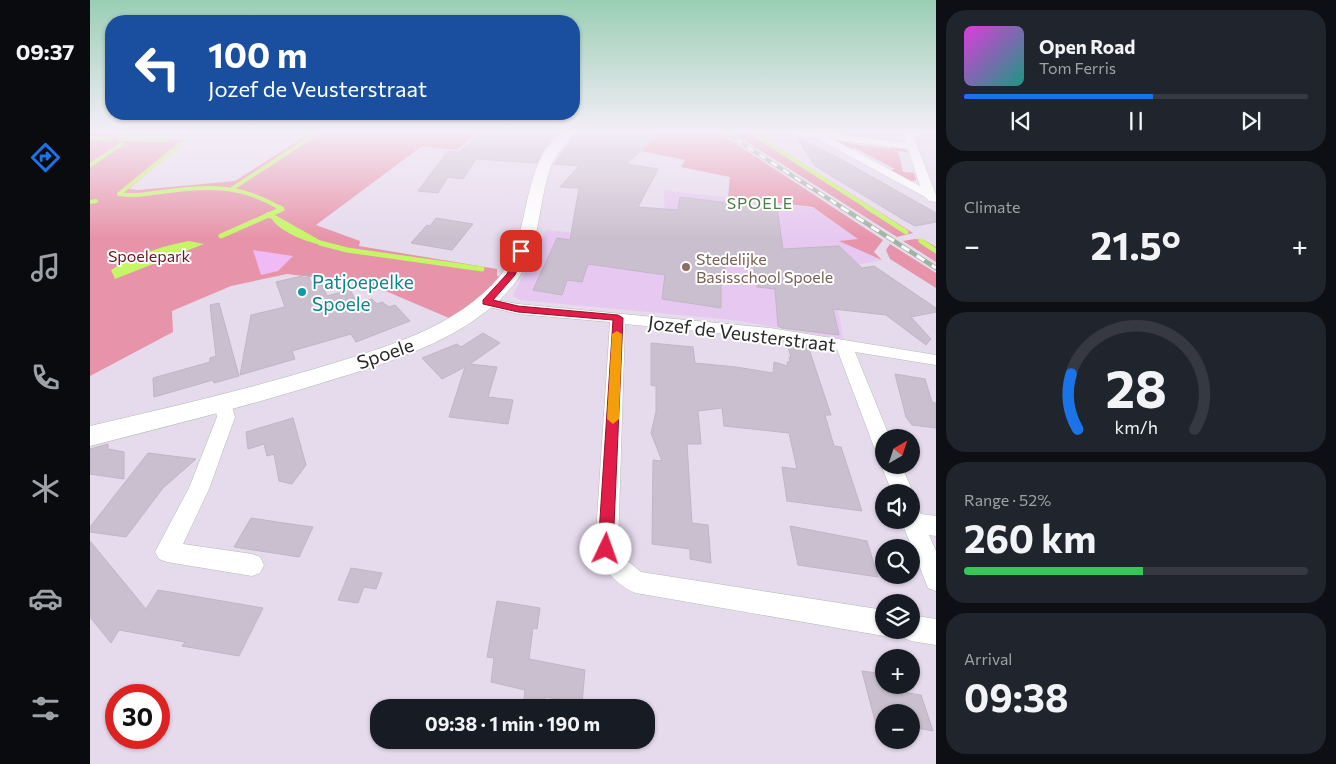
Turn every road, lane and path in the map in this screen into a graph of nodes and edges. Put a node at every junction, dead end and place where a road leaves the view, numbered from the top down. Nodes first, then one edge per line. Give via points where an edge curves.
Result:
1 (545, 168) edge
2 (877, 168) edge
3 (921, 168) edge
4 (932, 198) edge
5 (486, 302) junction
6 (618, 318) junction
7 (844, 345) junction
8 (936, 349) edge
9 (908, 355) junction
10 (936, 360) edge
11 (223, 402) junction
12 (877, 429) edge
13 (90, 436) edge
14 (920, 522) edge
15 (936, 526) edge
16 (916, 529) edge
17 (252, 565) dead end
18 (936, 580) edge
19 (875, 622) edge
20 (920, 629) edge
21 (936, 632) edge

1 - 5 street, Spoele via 517,263 507,281
2 - 4 street
3 - 4 street
5 - 6 street, Jozef de Veusterstraat via 518,309
5 - 11 street, Spoele via 452,326 398,349 281,388
6 - 7 street, Jozef de Veusterstraat via 770,333
6 - 19 street via 606,549 617,568 636,582
7 - 9 street, Jozef de Veusterstraat
7 - 12 street
8 - 9 street, Jozef de Veusterstraat
9 - 10 street, Jozef de Veusterstraat
11 - 13 street, Spoele
11 - 17 street via 226,417 216,444 199,489 167,552
14 - 15 street
16 - 18 street
20 - 21 street

